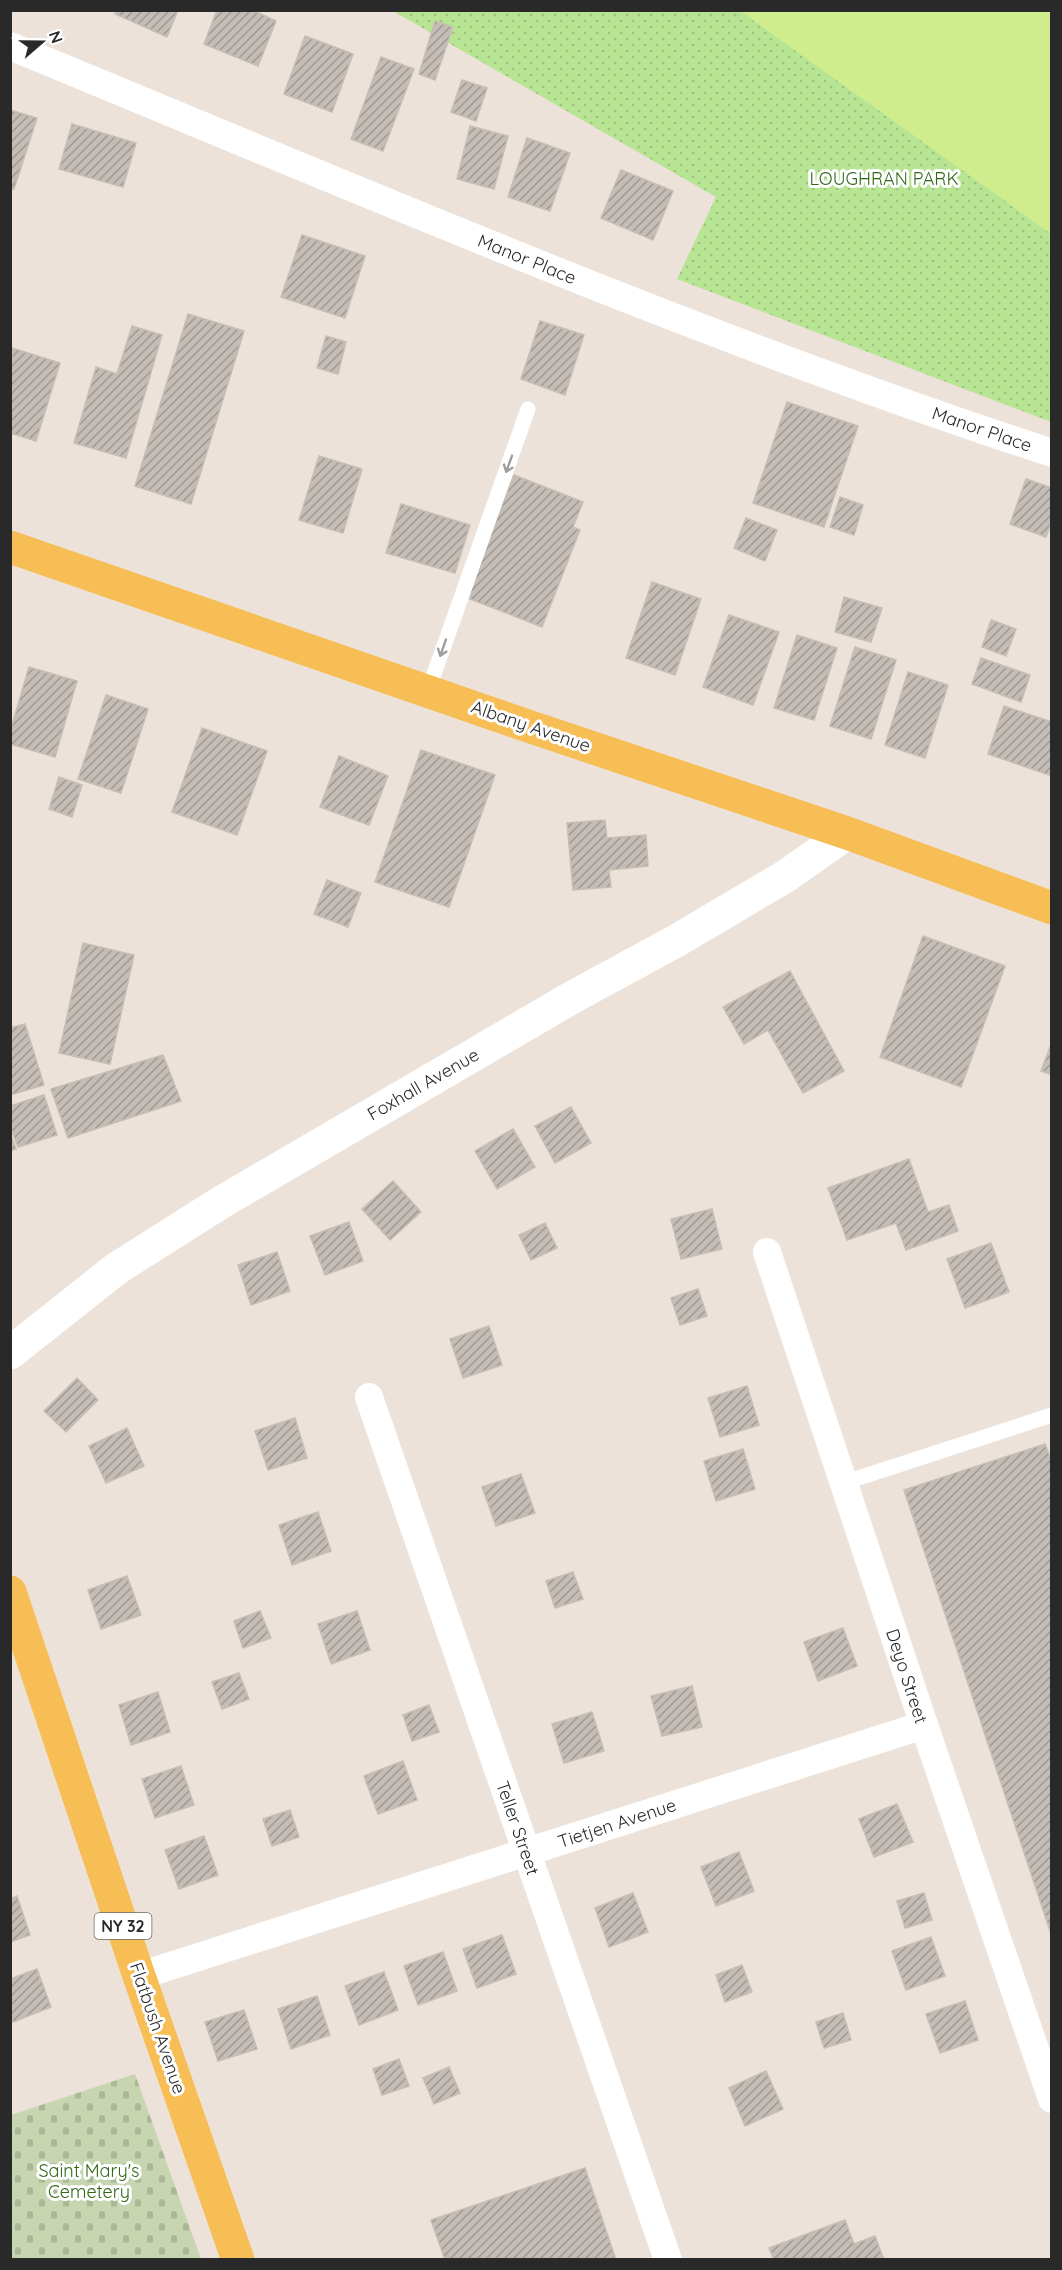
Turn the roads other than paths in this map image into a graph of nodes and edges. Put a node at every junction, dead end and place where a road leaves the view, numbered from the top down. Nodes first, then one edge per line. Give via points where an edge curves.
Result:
1 (10, 46) edge
2 (528, 409) dead end
3 (1052, 453) edge
4 (10, 547) edge
5 (428, 691) junction
6 (847, 833) junction
7 (1052, 908) edge
8 (767, 1252) dead end
9 (10, 1353) edge
10 (369, 1397) dead end
11 (1052, 1415) edge
12 (843, 1483) junction
13 (10, 1592) edge
14 (924, 1725) junction
15 (526, 1852) junction
16 (140, 1976) junction
17 (1052, 2099) edge
18 (238, 2259) edge
19 (668, 2259) edge

1 - 3 street, Manor Place via 619,297
2 -> 5 lane
4 - 5 main road, Albany Avenue
5 - 6 main road, Albany Avenue
6 - 7 main road, Albany Avenue
6 - 9 street, Foxhall Avenue via 777,882 220,1203 116,1269
8 - 12 street, Deyo Street
10 - 15 street, Teller Street
11 - 12 lane
12 - 14 street, Deyo Street
13 - 16 main road, Flatbush Avenue / NY 32
14 - 15 street, Tietjen Avenue
14 - 17 street, Deyo Street
15 - 16 street, Tietjen Avenue
15 - 19 street, Teller Street
16 - 18 main road, Flatbush Avenue / NY 32

